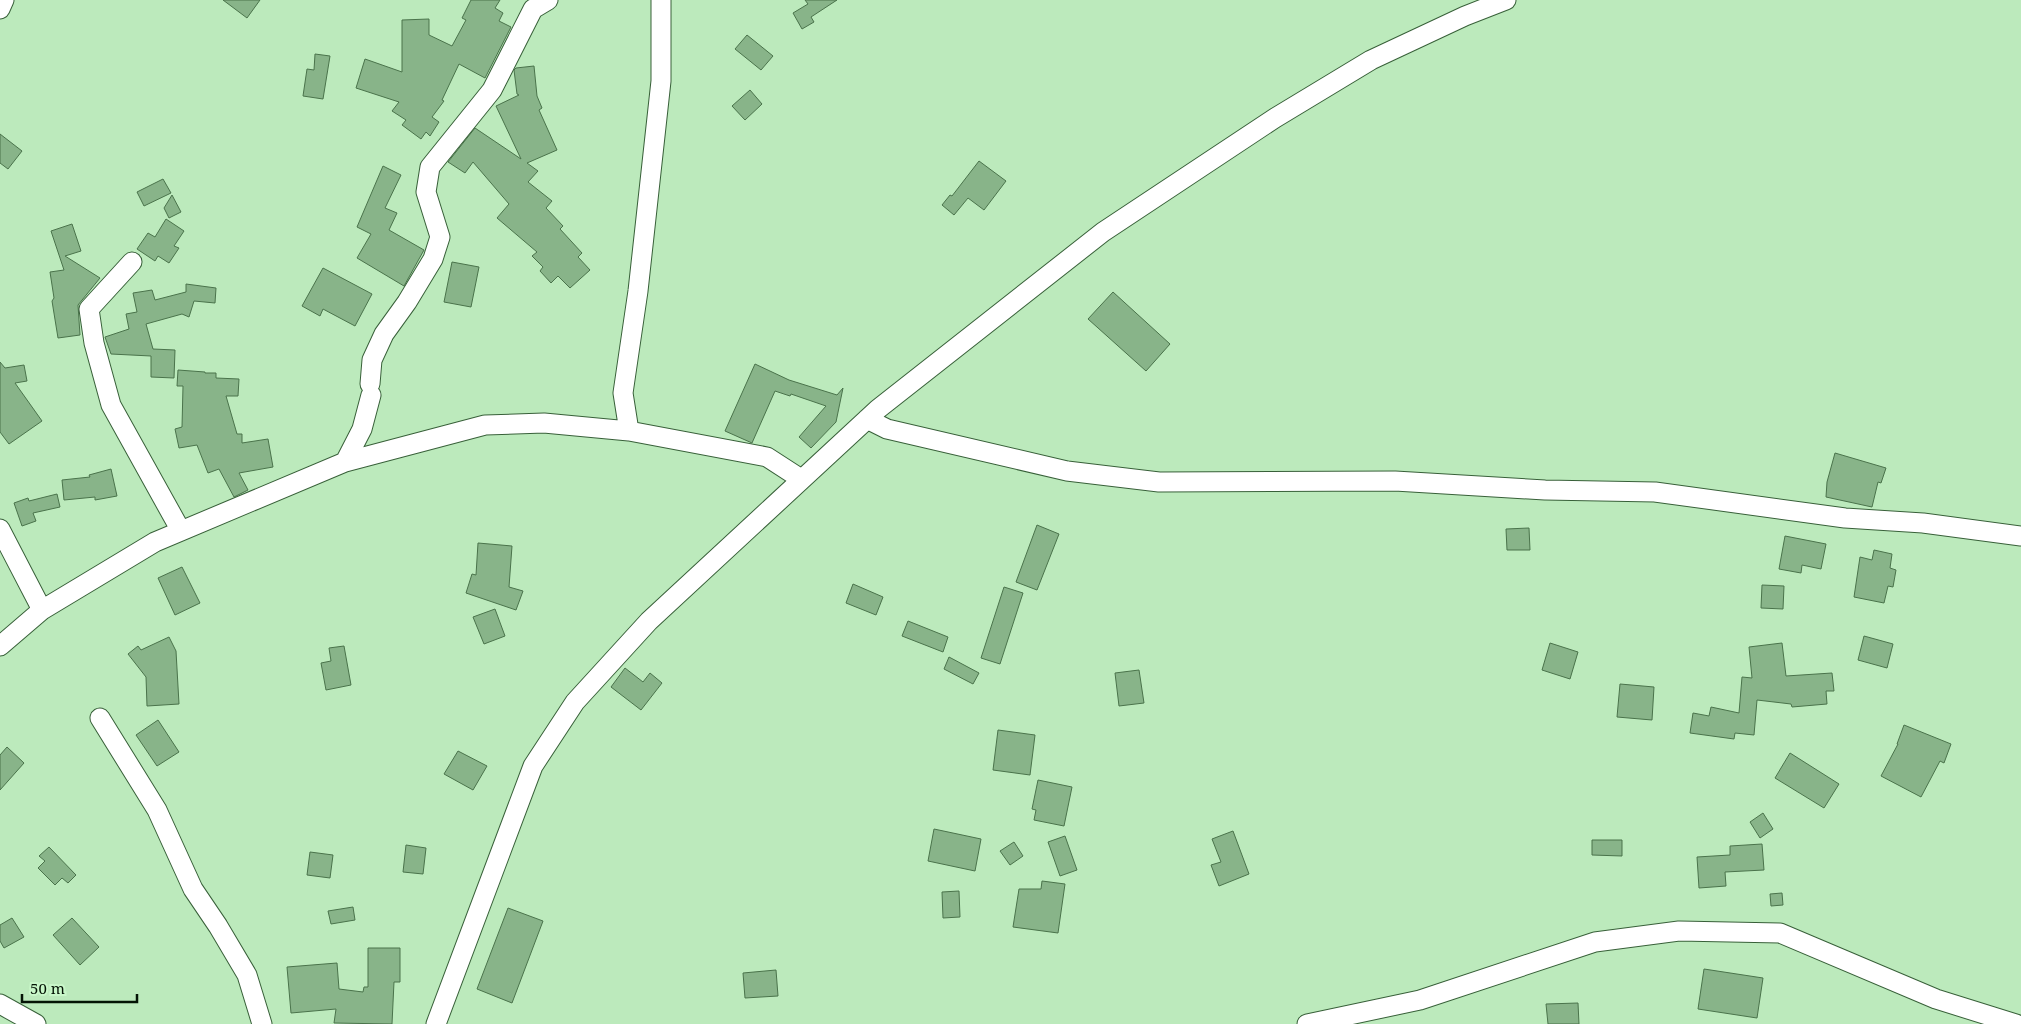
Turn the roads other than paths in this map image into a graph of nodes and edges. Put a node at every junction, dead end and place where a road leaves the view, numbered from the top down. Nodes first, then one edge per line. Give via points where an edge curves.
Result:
1 (4, 0) edge
2 (548, 0) edge
3 (661, 0) edge
4 (1506, 0) edge
5 (0, 10) edge
6 (132, 262) dead end
7 (867, 419) junction
8 (629, 431) junction
9 (345, 462) junction
10 (801, 479) junction
11 (0, 529) edge
12 (181, 531) junction
13 (2021, 536) edge
14 (42, 610) junction
15 (0, 646) edge
16 (100, 718) dead end
17 (0, 1004) edge
18 (36, 1024) edge
19 (262, 1024) edge
20 (436, 1024) edge
21 (1307, 1024) edge
22 (2016, 1024) edge

1 - 5 street
2 - 9 street via 534,9 492,90 430,167 426,192 440,237 433,259 384,334 372,360 371,390 362,429
3 - 8 street via 661,81 638,291 623,393
4 - 7 street via 1371,60 1266,124 1102,232
6 - 12 street via 90,309 94,343 111,405
7 - 10 street
7 - 13 street via 887,429 1067,471 1159,482 1396,481 1544,490 1656,492 1845,518 1923,523
8 - 9 street via 544,424 485,425
8 - 10 street via 767,457
9 - 12 street
10 - 20 street via 649,621 575,702 533,766
11 - 14 street
12 - 14 street via 155,542
14 - 15 street
16 - 19 street via 157,810 192,888 247,976
17 - 18 street
21 - 22 street via 1420,1000 1594,942 1679,931 1780,933 1936,999

